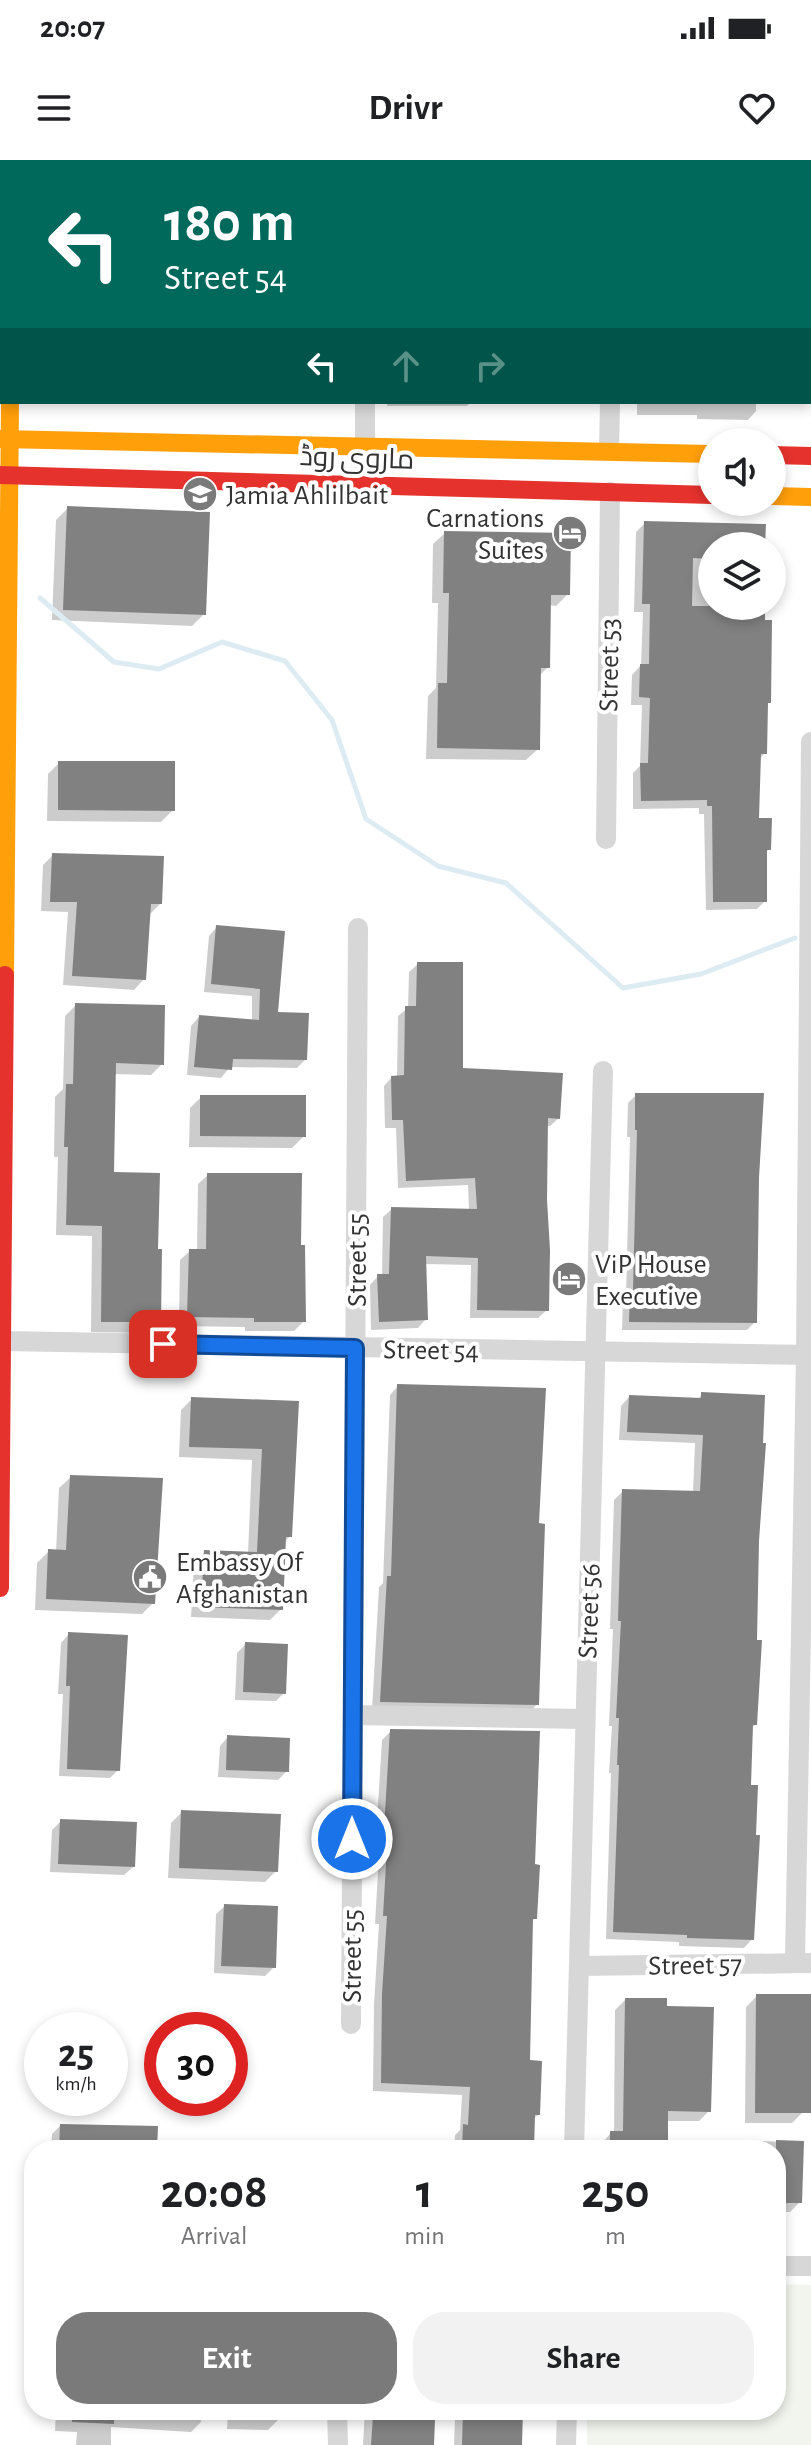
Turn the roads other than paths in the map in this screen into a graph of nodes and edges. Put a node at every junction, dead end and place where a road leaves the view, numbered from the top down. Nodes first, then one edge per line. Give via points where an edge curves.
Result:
1 (10, 404) edge
2 (365, 404) edge
3 (610, 404) edge
4 (5, 439) edge
5 (364, 447) junction
6 (786, 455) edge
7 (698, 456) edge
8 (811, 456) edge
9 (610, 472) junction
10 (4, 475) edge
11 (365, 485) junction
12 (698, 492) edge
13 (786, 496) edge
14 (811, 497) edge
15 (811, 742) edge
16 (606, 839) dead end
17 (358, 928) dead end
18 (603, 1071) dead end
19 (3, 1341) junction
20 (355, 1348) junction
21 (595, 1352) junction
22 (808, 1355) edge
23 (0, 1588) edge
24 (353, 1715) junction
25 (585, 1719) junction
26 (803, 1962) edge
27 (579, 1966) junction
28 (351, 2024) dead end
29 (574, 2140) edge
30 (786, 2266) edge
31 (811, 2266) edge
32 (337, 2420) edge
33 (567, 2420) edge
34 (338, 2445) edge
35 (566, 2445) edge

1 - 4 street
2 - 5 street
3 - 9 street, Street 53
4 - 5 street, ماروی روڈ
4 - 10 street
5 - 9 street, ماروی روڈ
5 - 11 street
6 - 8 street
7 - 9 street, ماروی روڈ
9 - 11 street, ماروی روڈ
9 - 12 street, ماروی روڈ
9 - 16 street, Street 53
10 - 11 street, ماروی روڈ
10 - 19 street
13 - 14 street
15 - 22 street
17 - 20 street, Street 55
18 - 21 street, Street 56
19 - 20 street, Street 54
19 - 23 street
20 - 21 street, Street 54
20 - 24 street, Street 55
21 - 22 street, Street 54
21 - 25 street, Street 56
22 - 26 street
24 - 25 street
24 - 28 street, Street 55
25 - 27 street, Street 56
26 - 27 street, Street 57
27 - 29 street, Street 56
30 - 31 street
32 - 34 street
33 - 35 street

